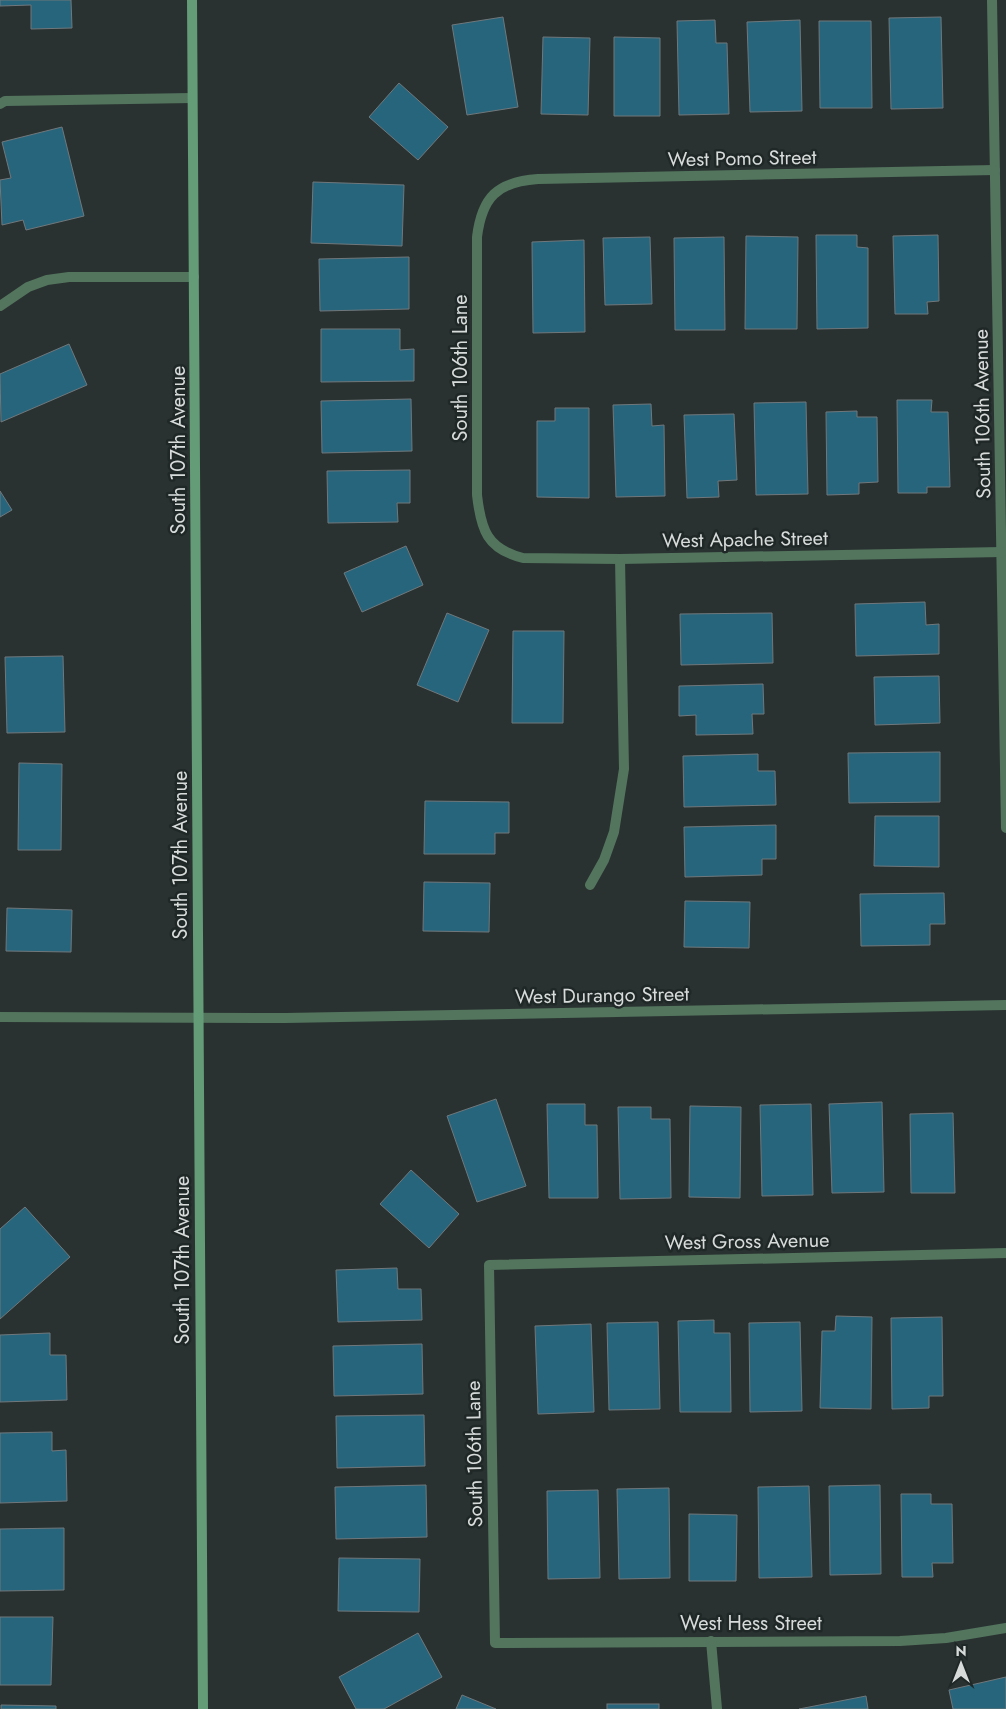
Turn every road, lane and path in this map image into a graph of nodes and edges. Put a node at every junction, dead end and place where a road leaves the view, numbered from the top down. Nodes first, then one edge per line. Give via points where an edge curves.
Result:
1 (192, 0) edge
2 (992, 0) edge
3 (192, 98) junction
4 (0, 104) edge
5 (995, 170) junction
6 (494, 194) joint
7 (194, 276) junction
8 (0, 306) edge
9 (1002, 376) edge
10 (493, 544) joint
11 (1002, 552) junction
12 (620, 559) junction
13 (1005, 758) edge
14 (1006, 828) edge
15 (590, 885) dead end
16 (1006, 1005) edge
17 (0, 1017) edge
18 (198, 1017) junction
19 (1006, 1252) edge
20 (489, 1265) joint
21 (1006, 1628) edge
22 (711, 1641) junction
23 (495, 1643) joint
24 (203, 1709) edge
25 (717, 1709) edge

1 - 3 main road, South 107th Avenue
2 - 5 street, South 106th Avenue
3 - 4 street
3 - 7 main road, South 107th Avenue
5 - 6 street, West Pomo Street via 538,179 506,185
5 - 9 street, South 106th Avenue
6 - 10 street, South 106th Lane via 484,206 477,237 478,495 484,529
7 - 8 street via 69,276 28,287
7 - 18 main road, South 107th Avenue
9 - 11 street, South 106th Avenue
10 - 12 street, West Apache Street via 507,554 523,558
11 - 12 street, West Apache Street
11 - 13 street, South 106th Avenue
12 - 15 street via 624,769 614,832
13 - 14 street, South 106th Avenue
16 - 18 street, West Durango Street
17 - 18 street, West Durango Street
18 - 24 main road, South 107th Avenue
19 - 20 street, West Gross Avenue
20 - 23 street, South 106th Lane
21 - 22 street, West Hess Street via 946,1638 900,1641
22 - 23 street, West Hess Street
22 - 25 street

